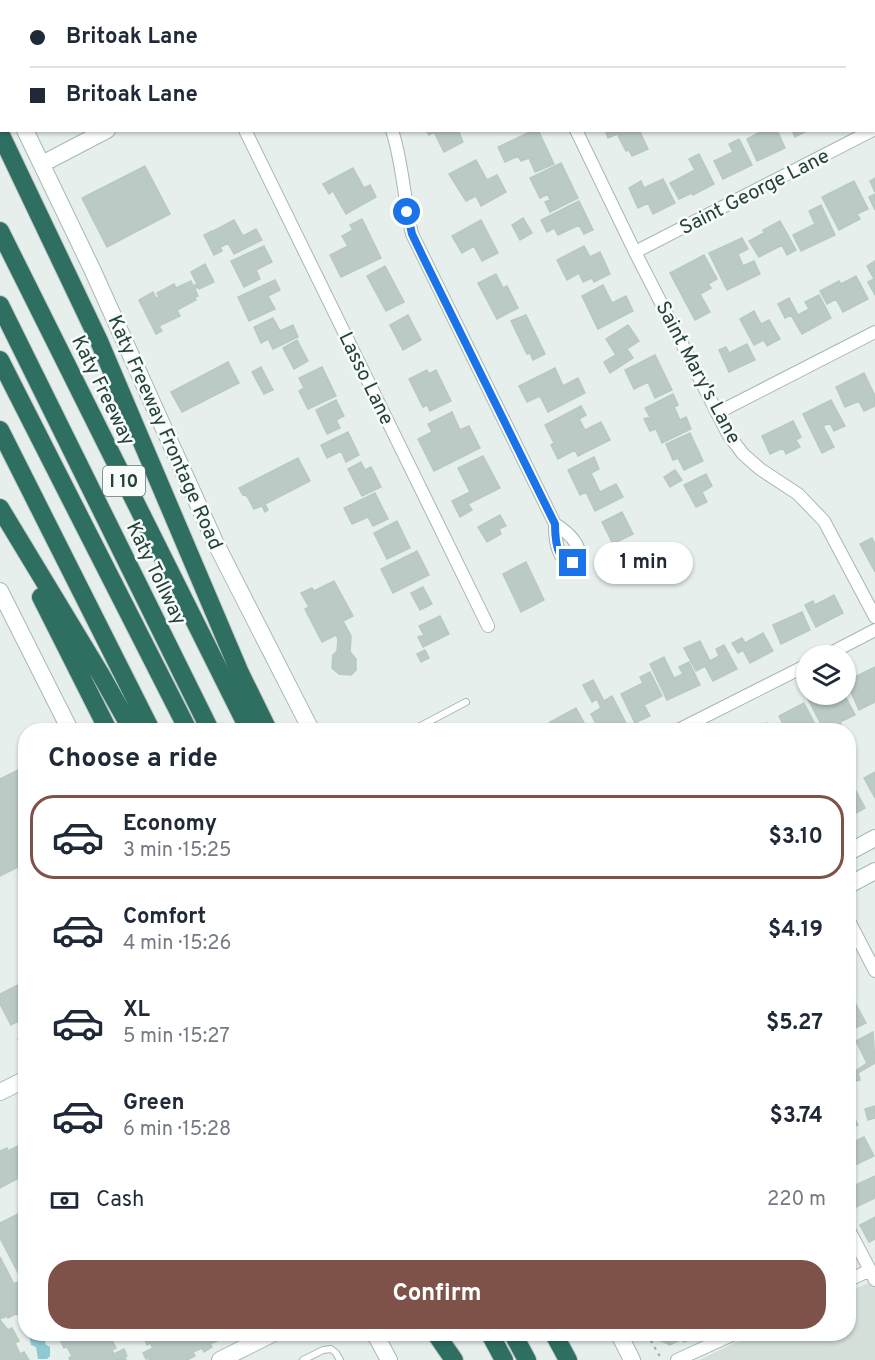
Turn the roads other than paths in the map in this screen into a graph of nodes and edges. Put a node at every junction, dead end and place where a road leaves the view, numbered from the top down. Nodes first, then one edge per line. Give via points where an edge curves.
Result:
1 (26, 132) edge
2 (103, 132) edge
3 (246, 132) edge
4 (393, 132) edge
5 (577, 132) edge
6 (870, 132) edge
7 (0, 133) edge
8 (42, 164) junction
9 (0, 231) edge
10 (635, 252) junction
11 (0, 305) edge
12 (875, 332) edge
13 (0, 360) edge
14 (717, 413) junction
15 (0, 430) edge
16 (0, 508) edge
17 (0, 515) edge
18 (555, 524) dead end
19 (0, 591) edge
20 (875, 617) edge
21 (488, 626) dead end
22 (875, 630) edge
23 (846, 645) edge
24 (796, 671) edge
25 (466, 702) dead end
26 (66, 723) edge
27 (104, 723) edge
28 (128, 723) edge
29 (147, 723) edge
30 (184, 723) edge
31 (207, 723) edge
32 (246, 723) edge
33 (265, 723) edge
34 (307, 723) edge
35 (426, 723) edge
36 (692, 723) edge
37 (875, 838) edge
38 (856, 848) edge
39 (875, 871) edge
40 (856, 881) edge
41 (856, 934) edge
42 (875, 971) edge
43 (18, 1083) edge
44 (0, 1092) edge
45 (856, 1244) edge
46 (872, 1275) edge
47 (856, 1278) edge
48 (258, 1341) edge
49 (379, 1341) edge
50 (441, 1341) edge
51 (456, 1341) edge
52 (494, 1341) edge
53 (517, 1341) edge
54 (558, 1341) edge
55 (622, 1341) edge
56 (719, 1341) edge
57 (220, 1360) edge
58 (303, 1360) edge
59 (340, 1360) edge
60 (389, 1360) edge
61 (454, 1360) edge
62 (465, 1360) edge
63 (504, 1360) edge
64 (527, 1360) edge
65 (568, 1360) edge
66 (632, 1360) edge
67 (677, 1360) edge

1 - 8 main road, Katy Freeway Frontage Road
2 - 8 main road
3 - 21 street, Lasso Lane
4 - 18 street via 412,234
5 - 10 street, Saint Mary's Lane
6 - 10 street, Saint George Lane
7 - 33 highway via 99,341
8 - 34 main road, Katy Freeway Frontage Road via 215,542
9 - 32 highway, Katy Freeway / I 10
10 - 14 street, Saint Mary's Lane
11 - 31 highway, Katy Tollway
12 - 14 street
13 - 30 highway
14 - 20 street, Saint Mary's Lane via 743,454 798,494 824,521
15 - 29 highway
16 - 28 highway
17 - 27 highway
19 - 26 main road
22 - 23 street
24 - 36 street
25 - 35 lane
37 - 38 main road
39 - 40 main road
41 - 42 street
43 - 44 main road
45 - 46 street
46 - 47 street
48 - 57 main road
49 - 60 main road
50 - 61 highway
51 - 62 highway
52 - 63 highway
53 - 64 highway
54 - 65 highway
55 - 66 main road
56 - 67 street
58 - 59 lane via 330,1349

